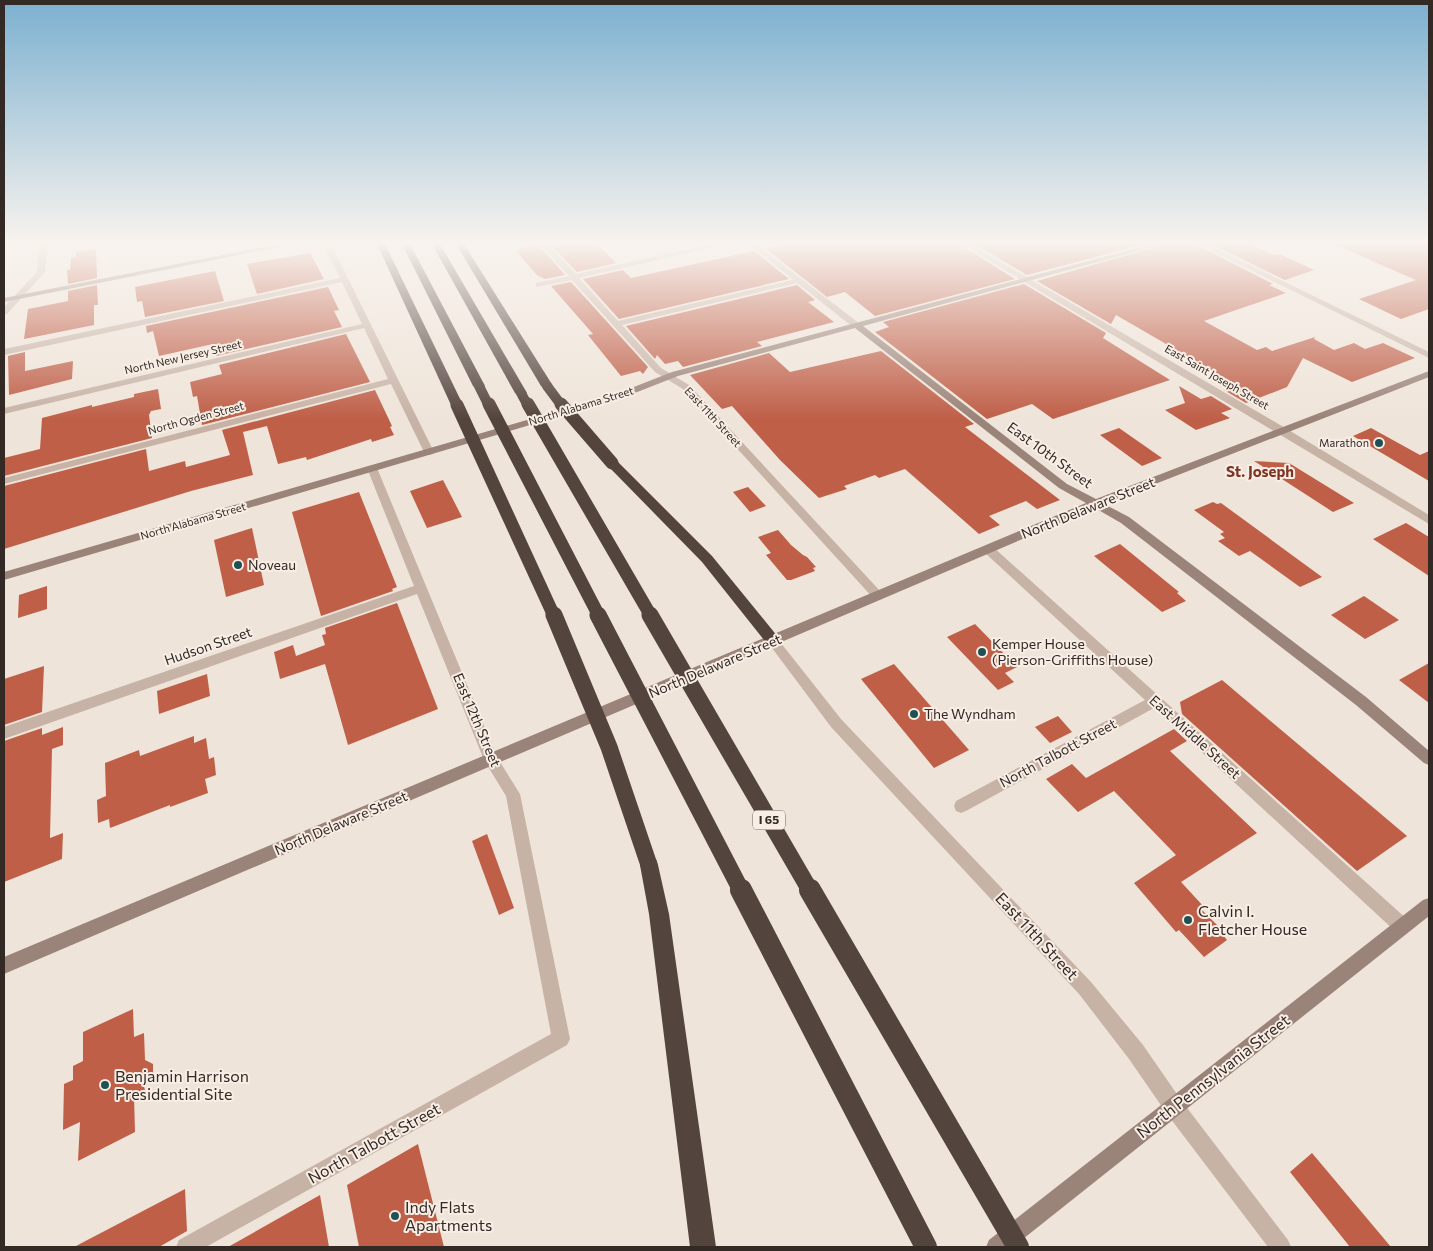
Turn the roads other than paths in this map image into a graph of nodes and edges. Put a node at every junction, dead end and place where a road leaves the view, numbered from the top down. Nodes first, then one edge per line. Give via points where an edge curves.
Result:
1 (14, 302) edge
2 (235, 302) edge
3 (355, 302) edge
4 (408, 302) edge
5 (436, 302) edge
6 (469, 302) edge
7 (496, 302) edge
8 (597, 302) edge
9 (706, 302) edge
10 (826, 302) edge
11 (943, 302) edge
12 (1064, 302) edge
13 (1321, 302) edge
14 (4, 312) edge
15 (617, 324) junction
16 (366, 325) junction
17 (856, 326) junction
18 (4, 352) edge
19 (1429, 355) edge
20 (1429, 374) edge
21 (669, 376) junction
22 (394, 380) junction
23 (4, 411) edge
24 (1284, 430) junction
25 (429, 452) junction
26 (372, 468) junction
27 (4, 481) edge
28 (1094, 504) junction
29 (1429, 520) edge
30 (988, 549) junction
31 (4, 576) edge
32 (422, 588) junction
33 (878, 596) junction
34 (774, 641) junction
35 (1155, 701) junction
36 (4, 733) edge
37 (1429, 759) edge
38 (491, 760) junction
39 (961, 806) dead end
40 (1429, 906) edge
41 (1402, 926) junction
42 (4, 966) edge
43 (561, 1039) joint
44 (1174, 1108) junction
45 (186, 1247) edge
46 (704, 1247) edge
47 (926, 1247) edge
48 (996, 1247) edge
49 (1018, 1247) edge
50 (1281, 1247) edge

1 - 14 street
2 - 18 street
3 - 16 street
4 - 46 highway, bridge via 582,682 626,792 649,865 661,923
5 - 47 highway, bridge
6 - 49 highway, I 65, bridge
7 - 34 highway, bridge via 547,386 574,422 708,558
8 - 15 street, East 11th Street
9 - 15 street
10 - 17 street, East 10th Street
11 - 17 main road, North Alabama Street
12 - 24 street, East Saint Joseph Street
13 - 19 street
15 - 21 street, East 11th Street via 658,370
16 - 22 street
16 - 23 street, North New Jersey Street
17 - 21 main road, North Alabama Street
17 - 28 main road, East 10th Street via 1063,486
20 - 24 main road, North Delaware Street
21 - 25 main road, North Alabama Street via 619,396
21 - 33 street, East 11th Street via 686,387
22 - 25 street
22 - 27 street, North Ogden Street
24 - 28 main road, North Delaware Street
24 - 29 street, East Saint Joseph Street
25 - 26 main road, North Alabama Street
26 - 31 main road, North Alabama Street
26 - 32 street, East 12th Street
28 - 30 main road, North Delaware Street
28 - 37 main road, East 10th Street via 1125,520 1361,701
30 - 33 main road, North Delaware Street
30 - 35 street, East Middle Street
32 - 36 street, Hudson Street
32 - 38 street, East 12th Street
33 - 34 main road, North Delaware Street
34 - 38 main road, North Delaware Street
34 - 44 street, East 11th Street via 836,723 1085,988 1136,1052
35 - 39 street, North Talbott Street
35 - 41 street, East Middle Street
38 - 42 main road, North Delaware Street
38 - 43 street, East 12th Street via 513,794
40 - 41 main road, North Pennsylvania Street
41 - 44 main road, North Pennsylvania Street
43 - 45 street, North Talbott Street
44 - 48 main road, North Pennsylvania Street
44 - 50 street, East 11th Street

